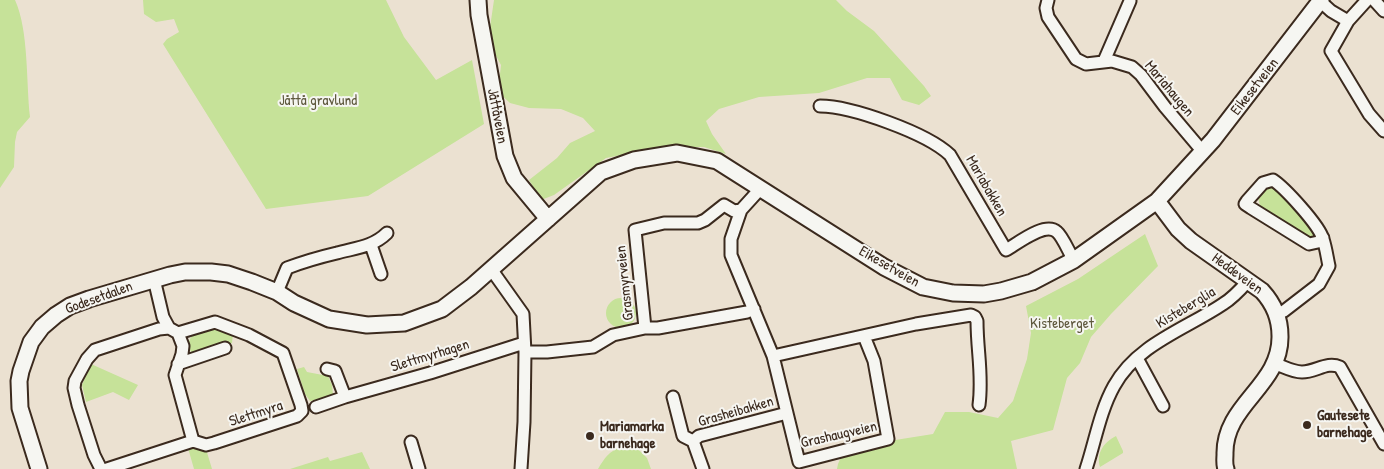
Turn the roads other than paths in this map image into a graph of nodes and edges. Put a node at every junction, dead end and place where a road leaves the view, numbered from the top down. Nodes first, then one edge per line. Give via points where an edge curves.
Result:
1 (478, 0) edge
2 (1048, 0) edge
3 (1321, 0) edge
4 (1368, 0) edge
5 (1374, 0) edge
6 (1130, 1) edge
7 (1384, 11) edge
8 (1348, 21) junction
9 (1104, 61) junction
10 (820, 106) dead end
11 (1384, 131) edge
12 (1204, 150) junction
13 (761, 188) junction
14 (1157, 201) junction
15 (741, 210) junction
16 (548, 219) junction
17 (388, 233) dead end
18 (1323, 238) junction
19 (371, 245) junction
20 (1074, 260) junction
21 (491, 269) junction
22 (380, 274) dead end
23 (154, 280) junction
24 (1248, 281) junction
25 (277, 292) junction
26 (754, 309) junction
27 (1277, 314) junction
28 (645, 328) junction
29 (174, 331) junction
30 (864, 336) junction
31 (524, 347) junction
32 (225, 348) dead end
33 (773, 356) junction
34 (1138, 358) junction
35 (178, 364) junction
36 (1276, 364) junction
37 (327, 369) dead end
38 (345, 397) junction
39 (673, 397) dead end
40 (979, 405) dead end
41 (316, 406) dead end
42 (1163, 406) dead end
43 (788, 413) junction
44 (193, 441) junction
45 (693, 441) junction
46 (411, 442) dead end
47 (1384, 444) edge
48 (795, 465) edge
49 (39, 469) edge
50 (101, 469) edge
51 (107, 469) edge
52 (419, 469) edge
53 (521, 469) edge
54 (703, 469) edge
55 (1086, 469) edge
56 (1226, 469) edge

1 - 16 main road, Jåttåveien via 505,156 514,178
2 - 9 street, Mariahaugen via 1048,18 1076,59 1086,64
3 - 8 street
3 - 12 main road, Eikesetveien
4 - 8 street
5 - 7 street
6 - 9 street
8 - 11 street via 1331,51 1369,114
9 - 12 street, Mariahaugen via 1119,62 1136,70
10 - 20 street, Mariabakken via 832,106 881,120 943,148 1006,250 1041,230 1052,230 1057,232
12 - 14 main road, Eikesetveien
13 - 15 street, Grashaugveien
13 - 16 main road, Eikesetveien via 717,161 678,152 634,160 601,172
13 - 20 main road, Eikesetveien via 884,267 909,281 936,290 968,294 1001,292 1032,282
14 - 20 main road, Eikesetveien
14 - 24 main road, Heddeveien via 1191,242
15 - 26 street, Grashaugveien via 731,239 731,255
15 - 28 street, Grasmyrveien via 734,212 724,205 698,223 664,223 635,230
16 - 21 main road, Eikesetveien
17 - 19 street
18 - 18 street via 1308,216 1273,180 1263,183 1246,201 1245,204 1309,244
18 - 27 street via 1329,266 1319,284
19 - 22 street
19 - 25 street via 287,268
21 - 25 main road, Godesetdalen via 442,309 395,324 367,325 329,319
21 - 31 street via 522,314
23 - 25 main road, Godesetdalen via 185,272 210,272 228,274
23 - 29 street via 163,317
23 - 49 main road, Godesetdalen via 70,306 56,315 31,342 21,371 19,395 23,422
24 - 27 main road, Heddeveien via 1270,300
24 - 34 street, Kisteberglia via 1224,304 1160,340
26 - 28 street, Grasmyrveien
26 - 33 street, Grashaugveien
27 - 36 main road, Heddeveien via 1281,345
28 - 31 street, Grasmyrveien via 607,337 593,347 547,352
29 - 35 street via 182,346
29 - 44 street, Slettmyra via 215,322 283,353 302,411 297,416 223,441 206,445
29 - 50 street, Slettmyra via 159,329 95,350 75,381 78,405
30 - 33 street
30 - 40 street via 966,314 975,317 982,386
30 - 48 street, Grashaugveien via 874,361 888,439
31 - 38 street, Slettmyrhagen
31 - 53 street
32 - 35 street
33 - 43 street, Grashaugveien
34 - 42 street
34 - 55 street, Kisteberglia via 1114,386
35 - 44 street via 175,375
36 - 47 street via 1305,372 1330,364 1340,367
36 - 56 main road, Heddeveien via 1230,426 1224,445
37 - 38 street via 335,370
38 - 41 street, Slettmyrhagen
39 - 45 street, Grasheibakken via 683,436
43 - 45 street, Grasheibakken via 699,436
43 - 48 street, Grashaugveien
44 - 51 street, Slettmyra
45 - 54 street, Grasheibakken
46 - 52 street

